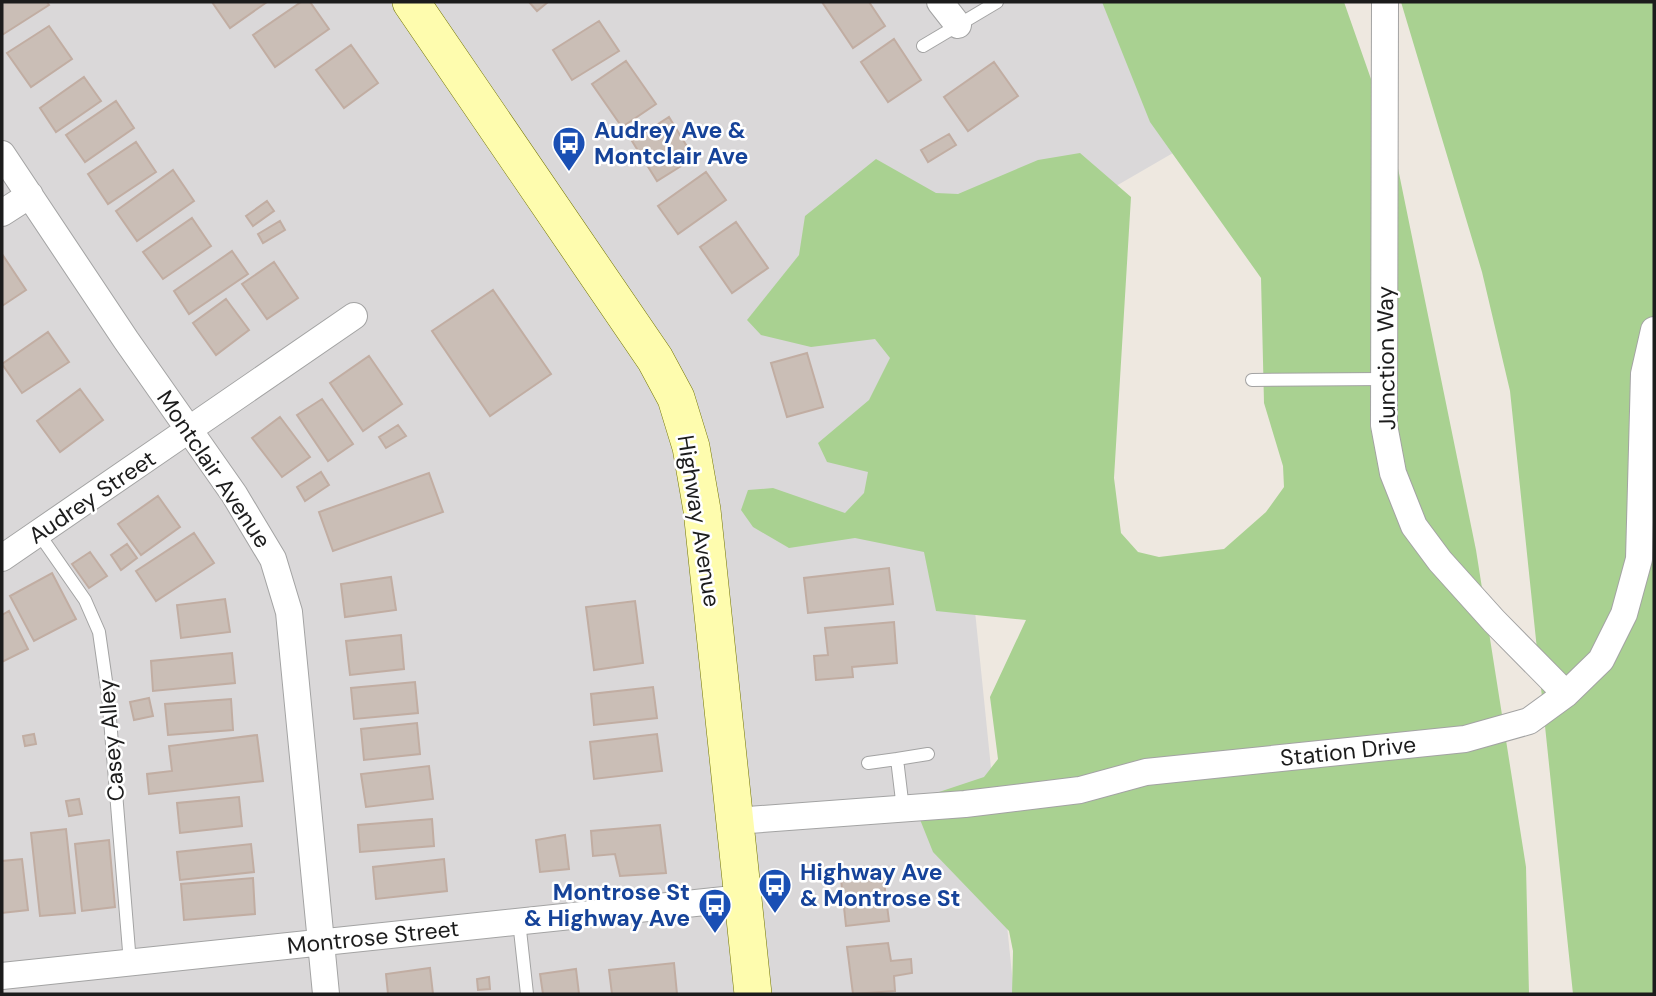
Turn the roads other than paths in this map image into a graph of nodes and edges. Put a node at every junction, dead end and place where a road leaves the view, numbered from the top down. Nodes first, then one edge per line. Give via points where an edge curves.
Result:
1 (411, 2) edge
2 (940, 2) edge
3 (997, 2) edge
4 (1385, 2) edge
5 (958, 25) junction
6 (923, 46) dead end
7 (2, 154) edge
8 (30, 195) junction
9 (2, 213) edge
10 (354, 316) dead end
11 (1654, 330) edge
12 (1384, 379) junction
13 (1252, 380) dead end
14 (190, 430) junction
15 (39, 534) junction
16 (2, 558) edge
17 (1566, 694) junction
18 (928, 754) dead end
19 (897, 759) junction
20 (868, 763) dead end
21 (903, 809) junction
22 (735, 821) junction
23 (743, 898) junction
24 (519, 921) junction
25 (321, 943) junction
26 (130, 963) junction
27 (2, 975) edge
28 (327, 994) edge
29 (527, 994) edge
30 (753, 994) edge

1 - 22 main road, Highway Avenue via 655,359 676,398 691,447 702,510
2 - 5 street
3 - 5 lane
4 - 12 street, Junction Way
5 - 6 lane
7 - 8 street, Montclair Avenue
8 - 9 street
8 - 14 street, Montclair Avenue
10 - 14 street, Audrey Street
11 - 17 street, Station Drive via 1644,374 1639,559 1625,614 1601,660
12 - 13 lane
12 - 17 street, Junction Way via 1384,425 1393,472 1414,526 1494,621
14 - 15 street, Audrey Street
14 - 25 street, Montclair Avenue via 273,559 289,612
15 - 16 street, Audrey Street
15 - 26 lane, Casey Alley via 85,600 99,632
17 - 21 street, Station Drive via 1528,721 1465,740 1146,772 1080,790
18 - 19 lane
19 - 20 lane
19 - 21 lane
21 - 22 street, Station Drive
22 - 23 main road, Highway Avenue
23 - 24 street, Montrose Street
23 - 30 main road, Highway Avenue
24 - 25 street, Montrose Street
24 - 29 lane
25 - 26 street, Montrose Street
25 - 28 street, Montclair Avenue
26 - 27 street, Montrose Street

